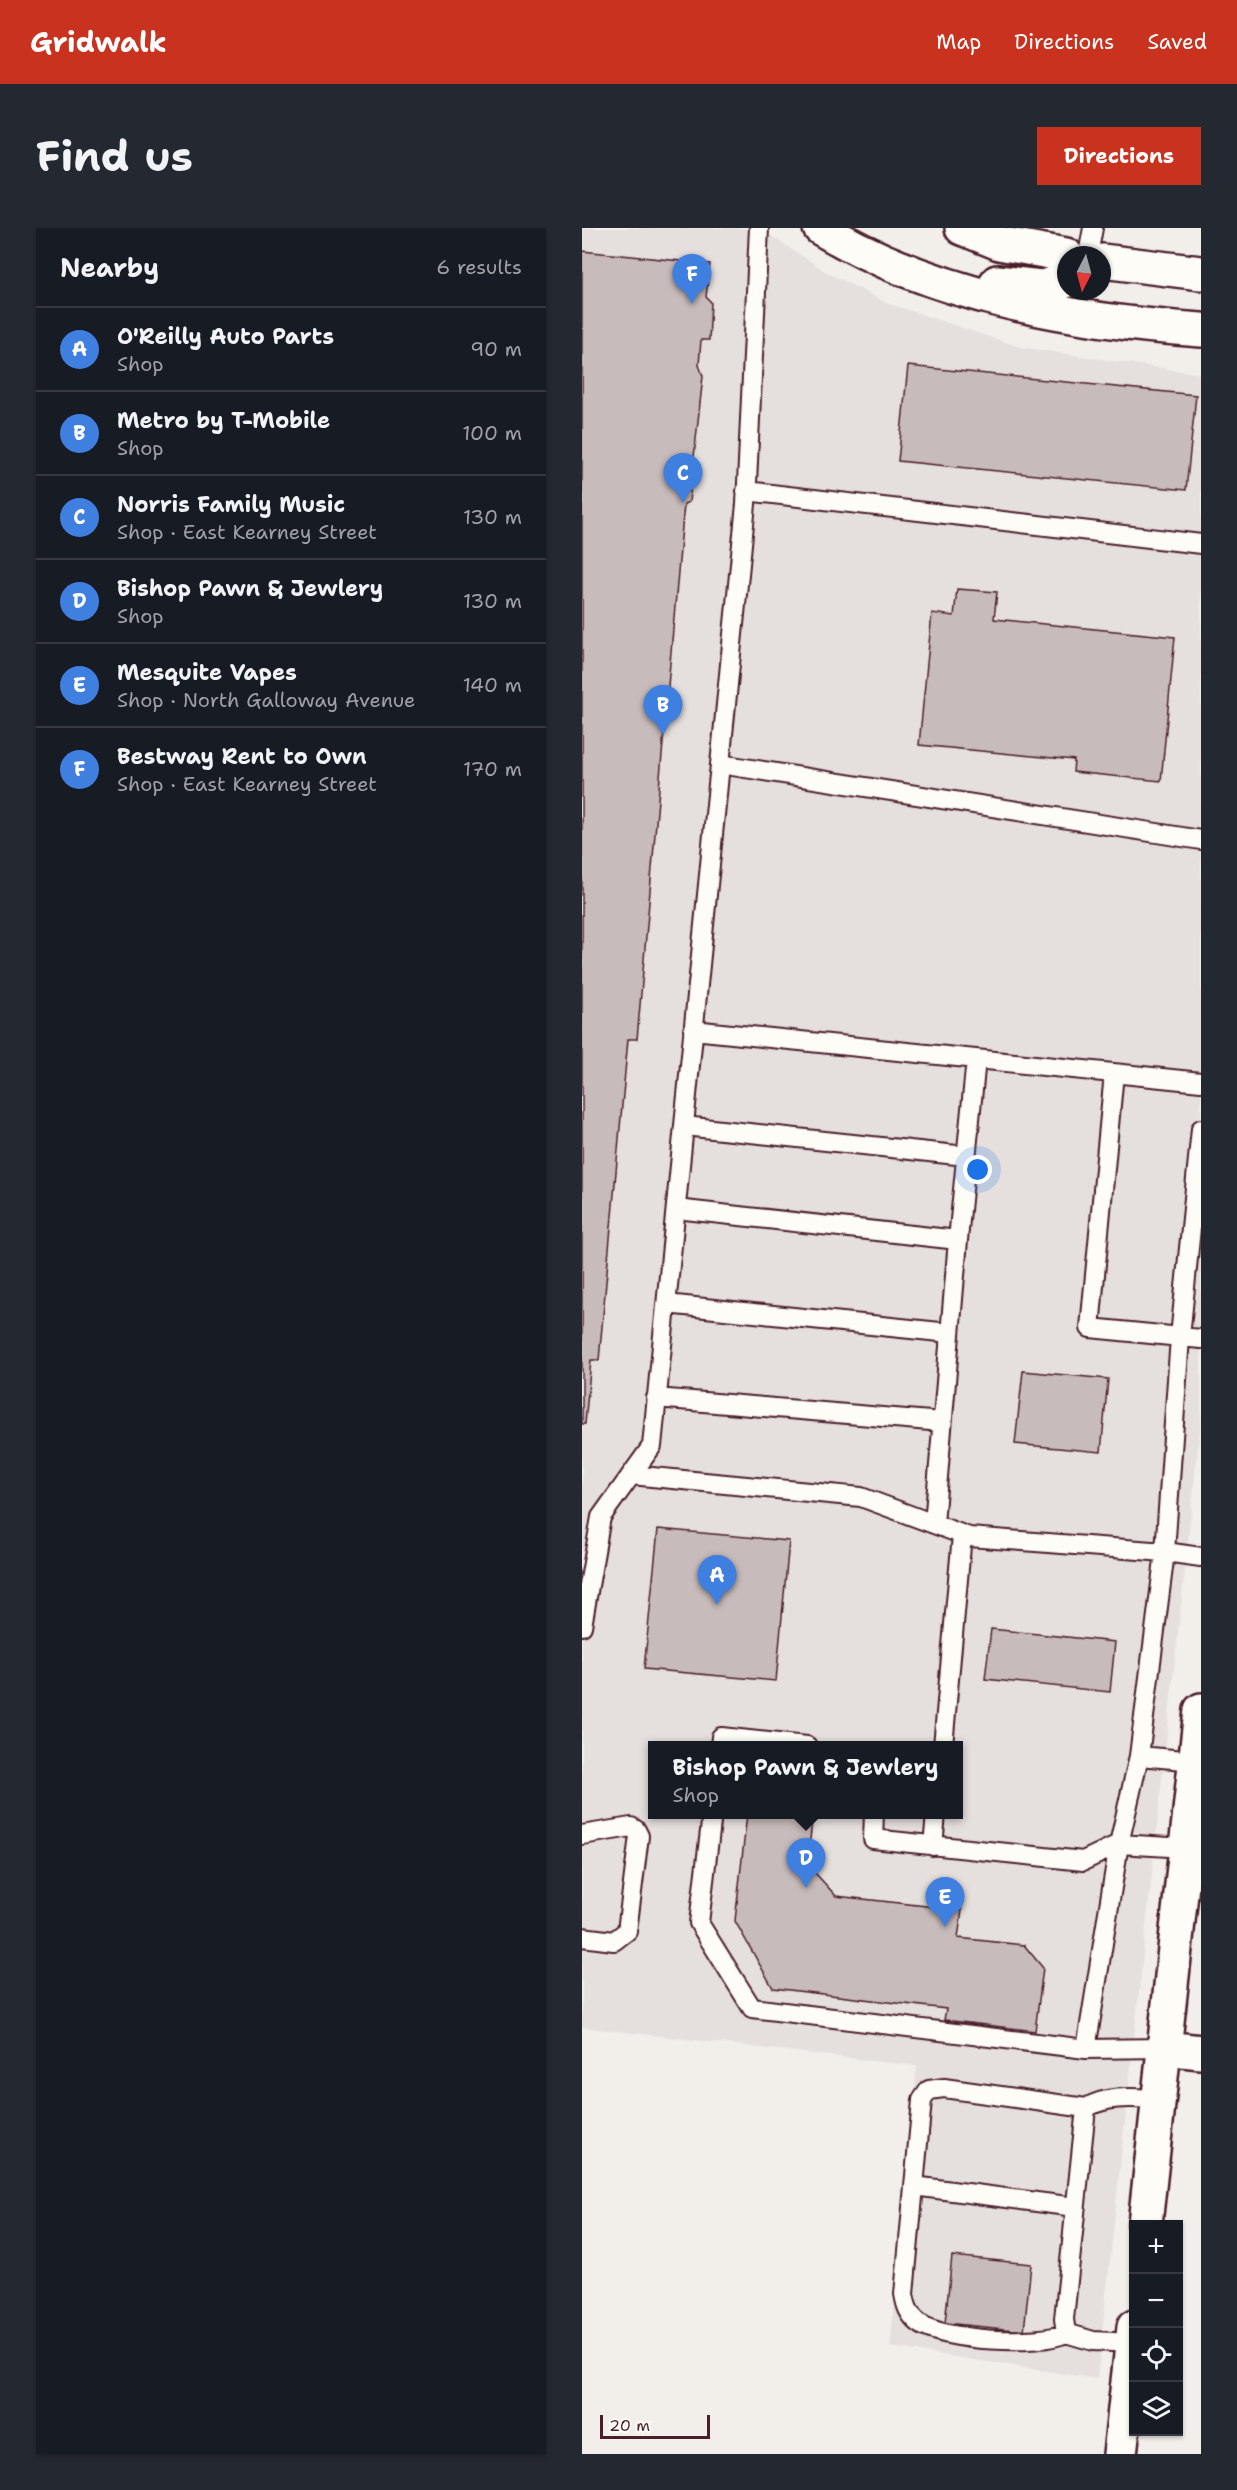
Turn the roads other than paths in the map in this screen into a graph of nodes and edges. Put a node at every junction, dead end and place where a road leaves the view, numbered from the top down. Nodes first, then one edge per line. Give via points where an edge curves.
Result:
1 (759, 228) edge
2 (820, 228) edge
3 (962, 228) edge
4 (1093, 228) edge
5 (1090, 246) edge
6 (1057, 253) edge
7 (1111, 262) edge
8 (889, 264) junction
9 (1201, 273) edge
10 (1057, 283) edge
11 (1201, 330) edge
12 (747, 491) junction
13 (1201, 544) edge
14 (720, 764) junction
15 (1201, 840) edge
16 (693, 1030) junction
17 (976, 1059) junction
18 (1114, 1072) junction
19 (1201, 1082) edge
20 (684, 1126) junction
21 (1201, 1129) edge
22 (966, 1156) junction
23 (676, 1209) junction
24 (958, 1240) junction
25 (666, 1304) junction
26 (950, 1333) junction
27 (1180, 1337) junction
28 (1201, 1339) edge
29 (656, 1398) junction
30 (942, 1422) junction
31 (631, 1475) junction
32 (934, 1524) junction
33 (962, 1534) junction
34 (1165, 1551) junction
35 (1201, 1557) edge
36 (582, 1626) edge
37 (1201, 1710) edge
38 (721, 1741) edge
39 (760, 1741) edge
40 (943, 1741) edge
41 (1139, 1756) junction
42 (1196, 1761) junction
43 (712, 1819) edge
44 (874, 1819) edge
45 (936, 1819) edge
46 (582, 1835) edge
47 (1119, 1844) junction
48 (933, 1846) junction
49 (1186, 1848) junction
50 (582, 1937) edge
51 (1164, 2048) junction
52 (1086, 2049) junction
53 (1201, 2052) edge
54 (1158, 2099) junction
55 (1086, 2108) junction
56 (914, 2186) junction
57 (1075, 2207) junction
58 (1145, 2220) edge
59 (1066, 2333) junction
60 (1129, 2336) edge
61 (1129, 2372) edge
62 (1120, 2454) edge

1 - 12 lane
2 - 8 main road
3 - 6 main road via 999,243
4 - 5 lane
7 - 9 main road
8 - 10 main road via 1006,284 1041,287
8 - 11 main road via 1023,307 1083,319
12 - 13 lane
12 - 14 lane
14 - 15 lane
14 - 16 lane
16 - 17 lane
16 - 20 lane
17 - 18 lane
17 - 22 lane
18 - 19 lane
18 - 27 lane via 1090,1328
20 - 22 lane
20 - 23 lane
21 - 27 lane
22 - 24 lane
23 - 24 lane
23 - 25 lane
24 - 26 lane
25 - 26 lane
25 - 29 lane
26 - 30 lane
27 - 28 lane
27 - 34 lane
29 - 30 lane
29 - 31 lane via 652,1446
30 - 32 lane
31 - 32 lane via 861,1497
31 - 36 lane via 601,1517
32 - 33 lane
33 - 34 lane
33 - 40 lane
34 - 35 lane
34 - 41 lane
37 - 42 main road
38 - 39 lane via 722,1737
41 - 42 lane
41 - 47 lane
42 - 49 main road
43 - 52 lane via 699,1923 752,2008
44 - 48 lane via 873,1839
45 - 48 lane
46 - 50 lane via 631,1827 639,1836 627,1931 614,1941
47 - 48 lane via 1083,1861
47 - 49 lane
47 - 52 lane
49 - 51 main road
51 - 52 lane
51 - 53 main road
51 - 54 main road
54 - 55 lane via 1099,2100
54 - 58 main road
55 - 56 lane via 944,2088 929,2090 922,2100
55 - 57 lane
56 - 57 lane
56 - 59 lane via 904,2294 908,2311 919,2324 941,2332 1015,2341
57 - 59 lane
59 - 60 lane via 1093,2341
61 - 62 main road

